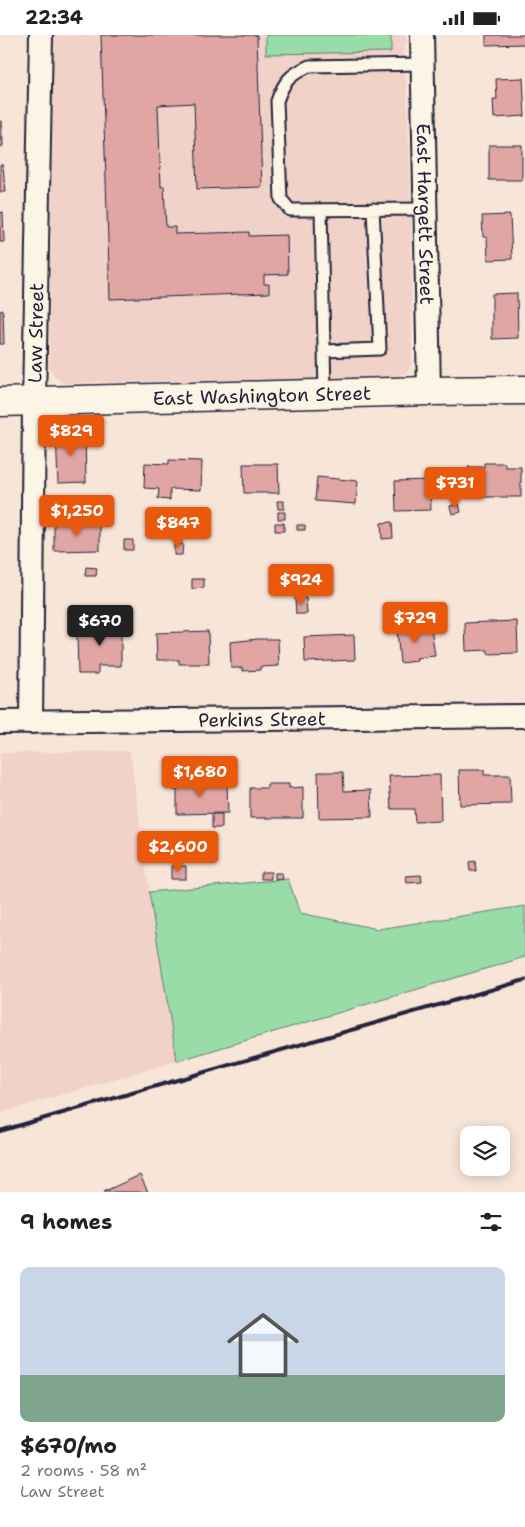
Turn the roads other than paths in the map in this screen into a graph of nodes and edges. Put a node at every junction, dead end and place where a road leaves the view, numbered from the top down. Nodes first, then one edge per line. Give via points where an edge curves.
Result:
1 (41, 35) edge
2 (422, 35) edge
3 (423, 63) junction
4 (374, 209) junction
5 (426, 209) junction
6 (320, 210) junction
7 (324, 351) junction
8 (525, 390) edge
9 (429, 391) junction
10 (326, 394) junction
11 (0, 402) edge
12 (34, 402) junction
13 (525, 716) edge
14 (0, 722) edge
15 (31, 722) junction

1 - 12 street, Law Street
2 - 3 street, East Hargett Street
3 - 5 street, East Hargett Street
3 - 6 lane via 309,66 293,74 282,87 277,101 281,199 290,210
4 - 5 lane
4 - 6 lane
4 - 7 lane via 380,349
5 - 9 street, East Hargett Street
6 - 7 lane
7 - 10 lane
8 - 9 street, East Washington Street
9 - 10 street, East Washington Street
10 - 12 street, East Washington Street
11 - 12 street, East Washington Street
12 - 15 street, Law Street
13 - 15 street, Perkins Street
14 - 15 street, Perkins Street

